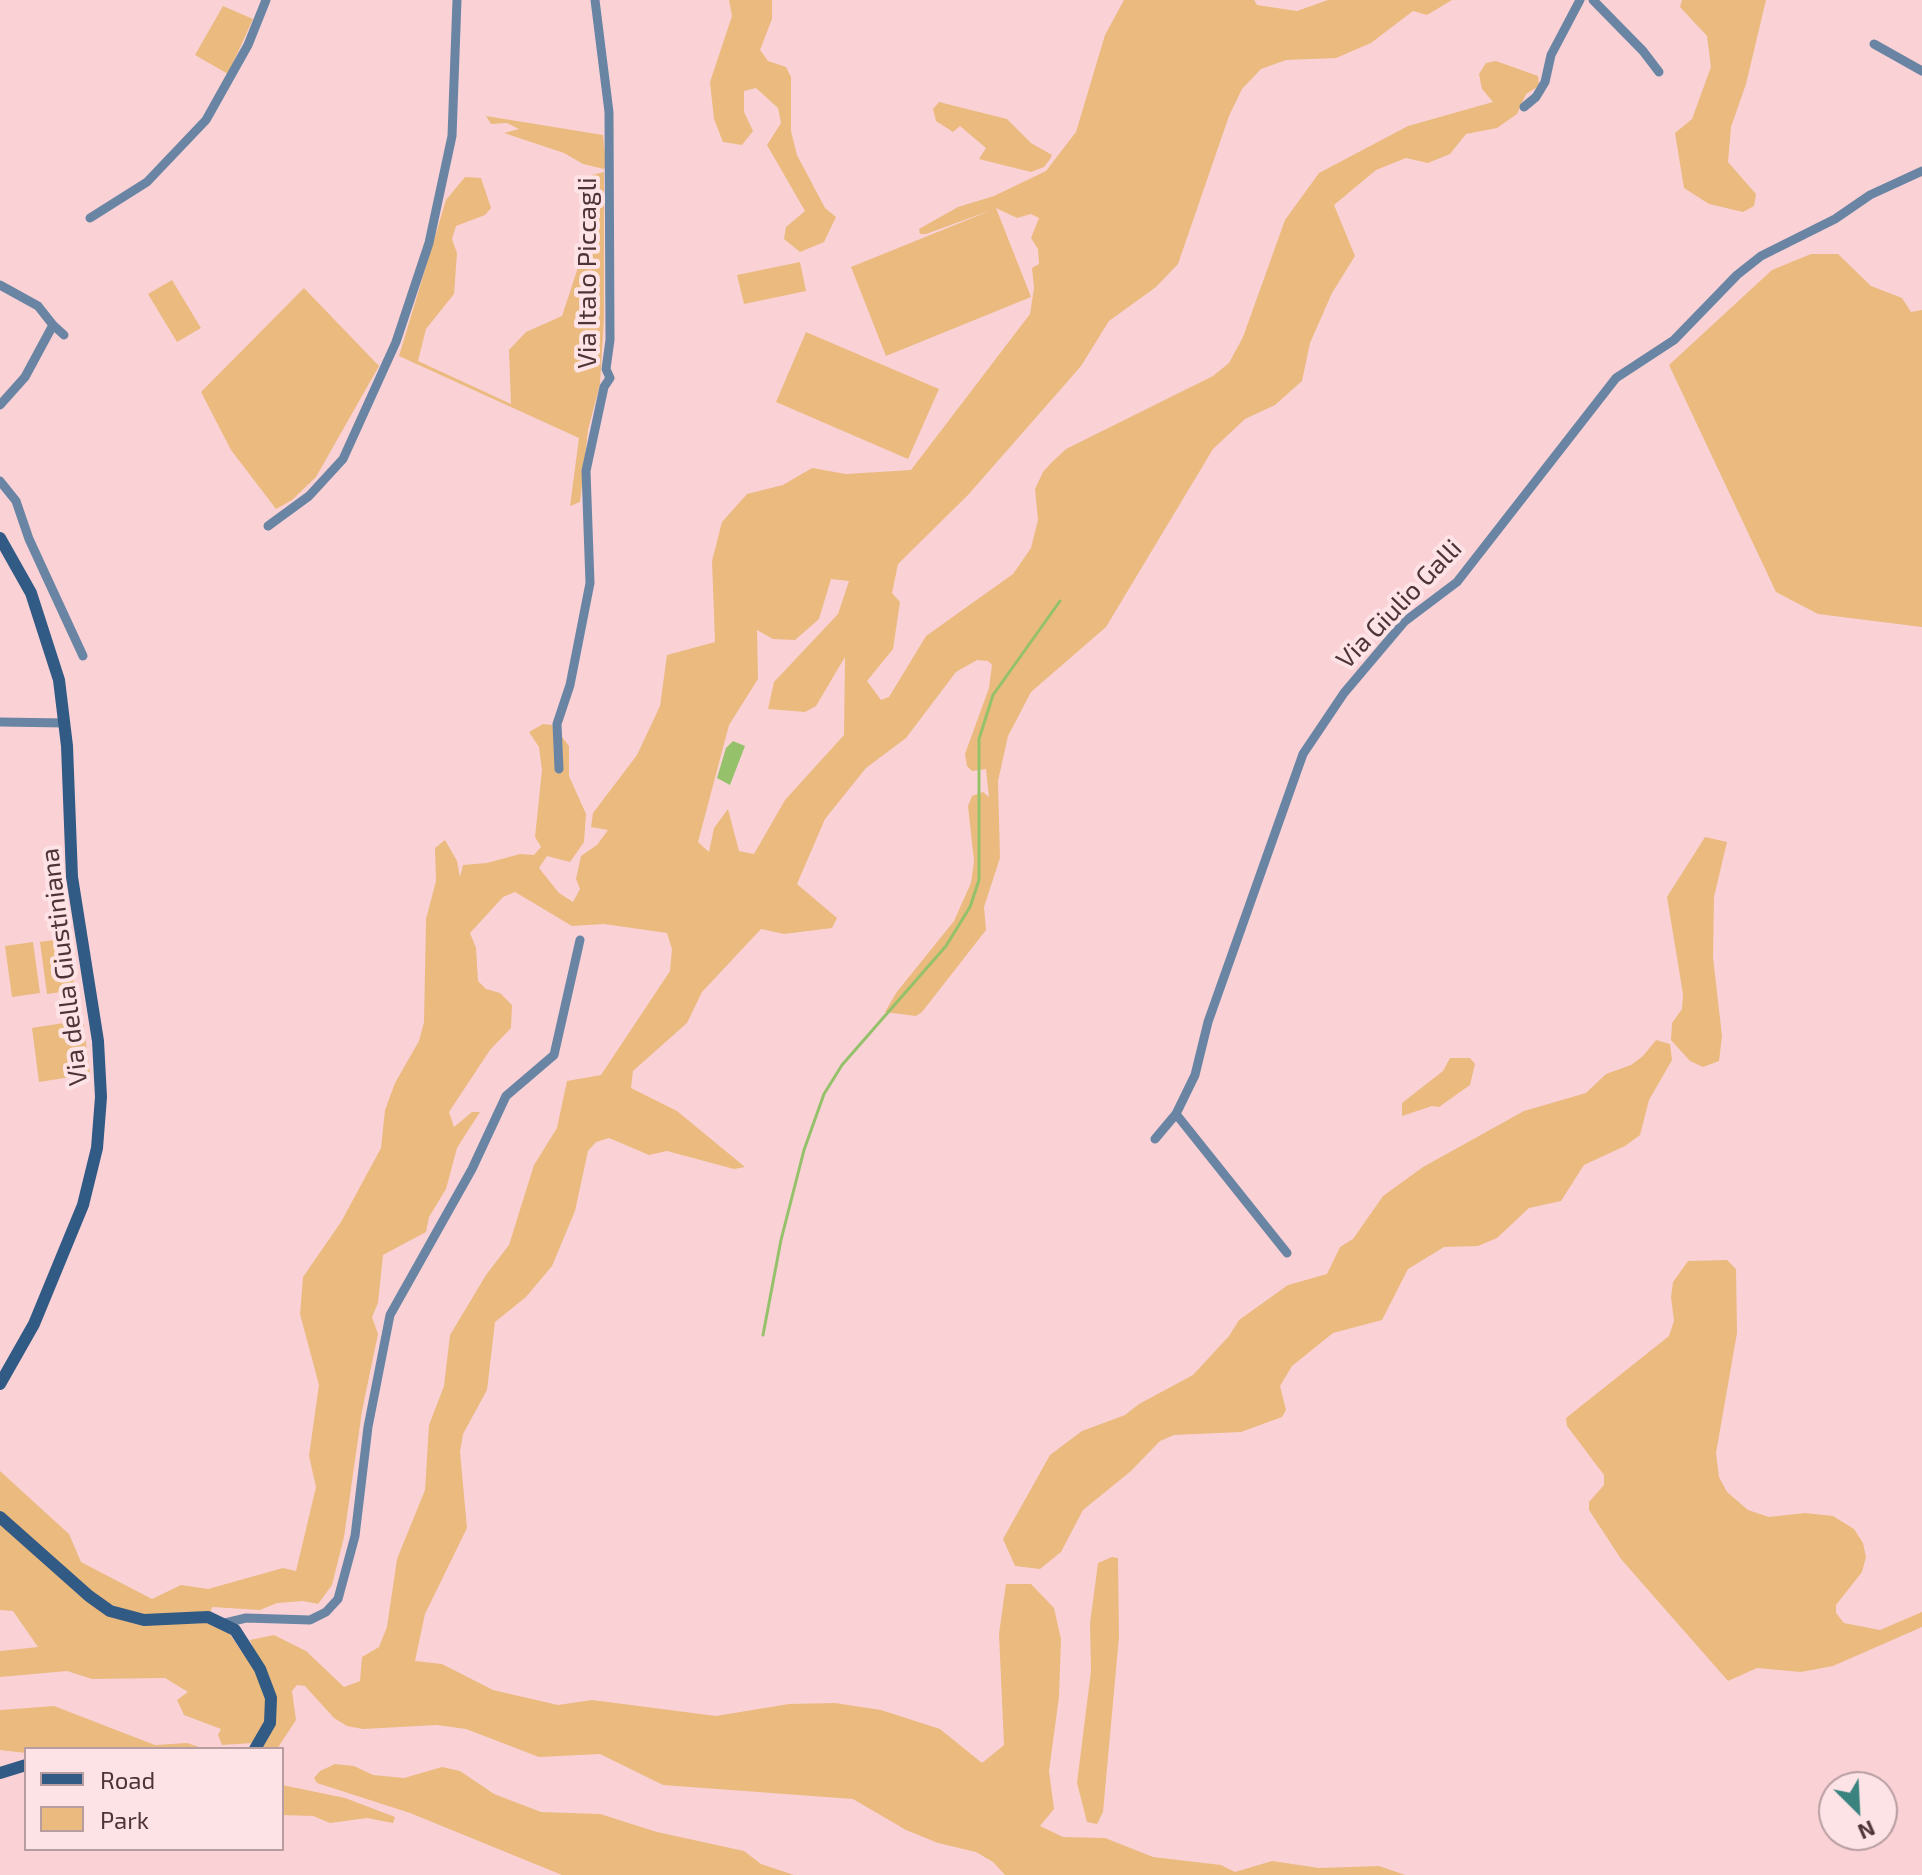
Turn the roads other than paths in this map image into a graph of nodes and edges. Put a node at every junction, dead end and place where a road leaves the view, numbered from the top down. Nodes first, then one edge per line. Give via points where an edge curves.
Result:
1 (266, 0) edge
2 (457, 0) edge
3 (595, 0) edge
4 (1580, 0) edge
5 (1593, 0) edge
6 (1874, 44) dead end
7 (1922, 71) edge
8 (1659, 72) dead end
9 (1524, 107) dead end
10 (1922, 171) edge
11 (90, 218) dead end
12 (0, 285) edge
13 (53, 325) junction
14 (64, 335) dead end
15 (0, 405) edge
16 (0, 481) edge
17 (268, 526) dead end
18 (0, 538) edge
19 (83, 656) dead end
20 (0, 722) edge
21 (65, 723) junction
22 (559, 769) dead end
23 (580, 940) dead end
24 (1176, 1114) junction
25 (1155, 1139) dead end
26 (1287, 1253) dead end
27 (0, 1384) edge
28 (0, 1517) edge
29 (225, 1623) junction
30 (256, 1747) edge
31 (24, 1766) edge
32 (0, 1773) edge

1 - 11 street via 243,56 206,120 147,182
2 - 17 street via 452,136 429,243 392,353 343,459 309,496
3 - 22 street, Via Italo Piccagli via 610,122 610,378 588,458 590,583 557,724
4 - 9 street via 1551,55 1545,82
5 - 8 street
6 - 7 street
10 - 24 street, Via Giulio Galli via 1761,256 1674,340 1616,378 1463,575 1410,616 1344,693 1303,754 1208,1022 1195,1075
12 - 13 street via 38,306
13 - 14 street
13 - 15 street via 25,377
16 - 19 street via 16,501
18 - 21 street, Via della Giustiniana via 48,640
20 - 21 street
21 - 27 street, Via della Giustiniana via 72,877 99,1053 100,1127 73,1231 28,1335
23 - 29 street via 554,1055 506,1096 472,1169 390,1315 368,1427 355,1536 338,1599 310,1620 246,1618
24 - 25 street, Via Giulio Galli
24 - 26 street
28 - 29 street via 110,1611 141,1620 190,1616
29 - 30 street via 238,1633 270,1693 271,1716
31 - 32 street

